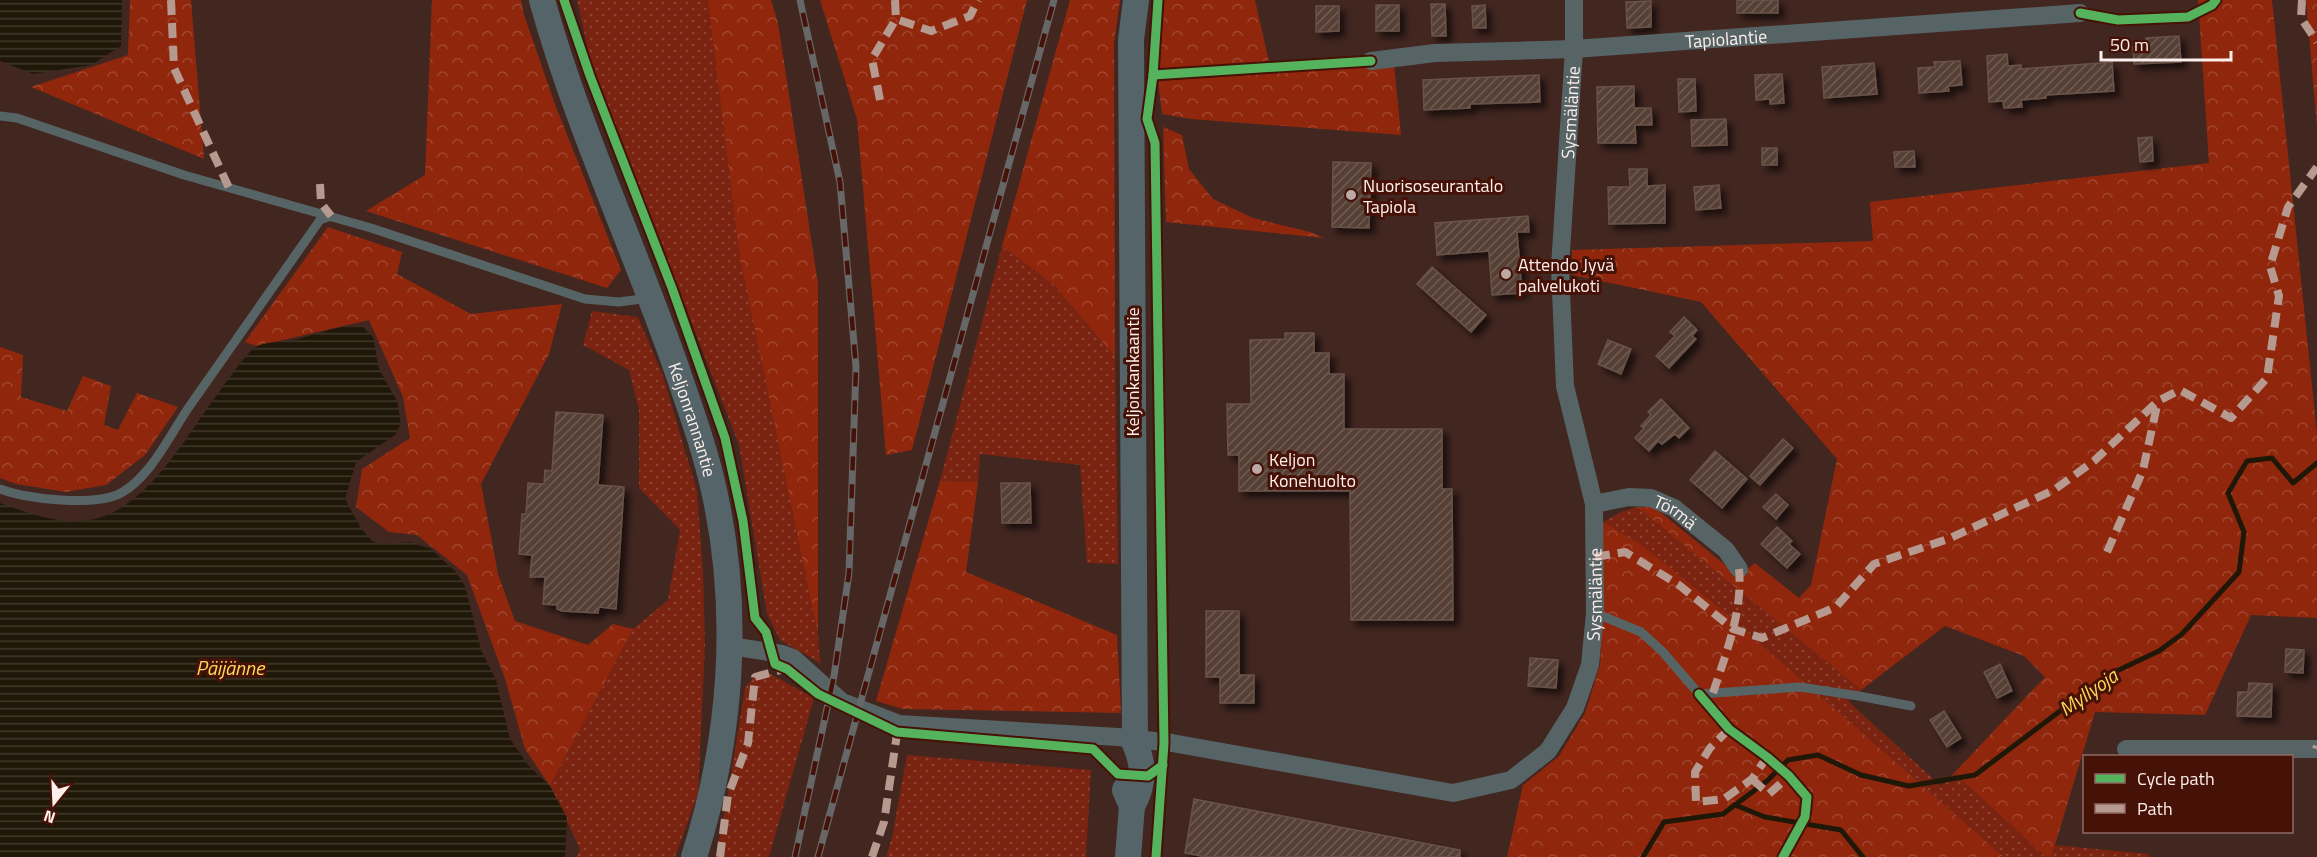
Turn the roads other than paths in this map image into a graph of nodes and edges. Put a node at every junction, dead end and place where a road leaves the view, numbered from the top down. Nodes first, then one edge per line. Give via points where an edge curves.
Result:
1 (542, 0) edge
2 (1136, 0) edge
3 (1574, 0) edge
4 (2080, 12) dead end
5 (1574, 49) junction
6 (1371, 62) dead end
7 (0, 116) edge
8 (331, 216) junction
9 (651, 297) junction
10 (0, 489) edge
11 (1594, 504) junction
12 (1739, 568) dead end
13 (1595, 613) junction
14 (730, 646) junction
15 (1911, 706) dead end
16 (1135, 741) junction
17 (2126, 749) dead end
18 (2317, 749) edge
19 (694, 857) edge
20 (1128, 857) edge

1 - 9 street, Keljonrannantie via 568,80
2 - 16 street, Keljonkankaantie via 1131,40
3 - 5 street, Sysmäläntie
4 - 5 street, Tapiolantie
5 - 6 street, Tapiolantie via 1436,53
5 - 11 street, Sysmäläntie via 1560,267 1564,386
7 - 8 lane via 17,118 184,175
8 - 9 lane via 585,299 619,302
8 - 10 lane via 320,220 148,470 120,494 82,502
9 - 14 street, Keljonrannantie via 704,449 715,496 727,584
11 - 12 street, Törmä via 1629,497 1651,498 1674,508 1726,550
11 - 13 street, Sysmäläntie
13 - 15 lane via 1641,632 1700,694 1800,687
13 - 16 street, Sysmäläntie via 1590,665 1575,708 1548,751 1511,780 1452,793 1172,743
14 - 16 street, Sysmäläntie via 793,658 842,702 899,724
14 - 19 street, Keljonrannantie via 718,760
16 - 20 street, Keljonkankaantie via 1127,759 1125,790 1132,806
17 - 18 street

